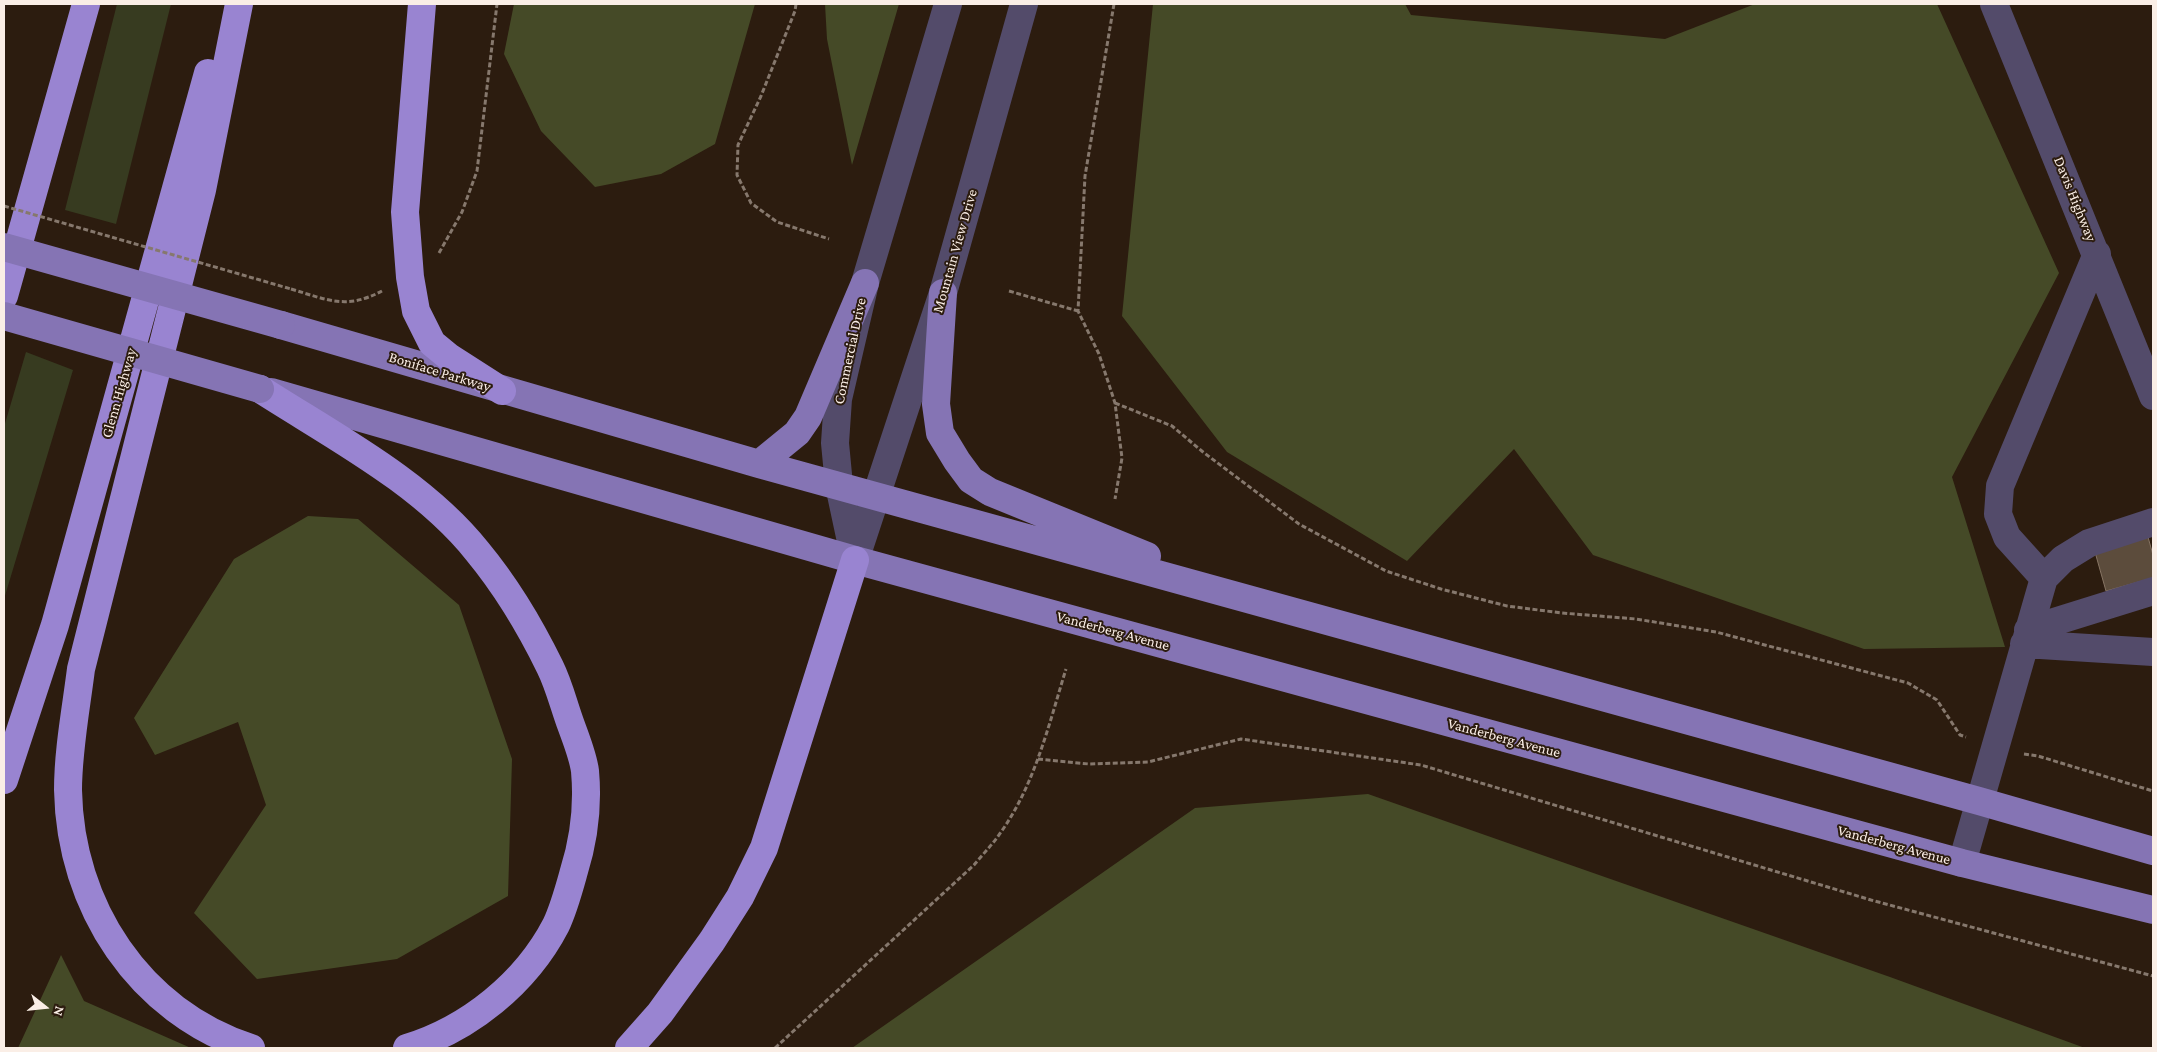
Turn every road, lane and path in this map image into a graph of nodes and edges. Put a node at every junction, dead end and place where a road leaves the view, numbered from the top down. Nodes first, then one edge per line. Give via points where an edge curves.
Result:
1 (86, 4) edge
2 (227, 4) edge
3 (239, 4) edge
4 (422, 4) edge
5 (796, 4) edge
6 (948, 4) edge
7 (1024, 4) edge
8 (1114, 4) edge
9 (1994, 4) edge
10 (4, 206) edge
11 (829, 239) dead end
12 (4, 247) edge
13 (2097, 254) junction
14 (865, 283) junction
15 (291, 289) dead end
16 (1009, 291) dead end
17 (943, 293) junction
18 (4, 296) edge
19 (1078, 311) junction
20 (4, 316) edge
21 (260, 389) junction
22 (502, 390) junction
23 (2153, 396) edge
24 (1115, 403) junction
25 (759, 464) junction
26 (839, 485) junction
27 (877, 495) junction
28 (1115, 499) dead end
29 (2153, 522) edge
30 (855, 560) junction
31 (2044, 578) junction
32 (2153, 591) edge
33 (1288, 611) junction
34 (2026, 637) junction
35 (2153, 652) edge
36 (1066, 669) dead end
37 (1993, 750) junction
38 (1038, 759) junction
39 (4, 780) edge
40 (2153, 790) edge
41 (1979, 801) junction
42 (2153, 851) edge
43 (1962, 863) junction
44 (2153, 910) edge
45 (2153, 976) edge
46 (251, 1048) edge
47 (407, 1048) edge
48 (629, 1048) edge
49 (775, 1048) edge

1 - 18 highway
2 - 39 highway, Glenn Highway via 55,625
3 - 46 highway via 202,190 81,669 68,789 70,822 86,891 100,922 134,972 181,1013 210,1031
4 - 22 highway via 405,212 416,311 432,343 449,358
5 - 11 path via 761,96 738,145 737,175 751,203 777,222
6 - 14 street
7 - 17 street, Mountain View Drive
8 - 19 path via 1086,176
9 - 13 street, Davis Highway
10 - 15 path, bridge
12 - 22 main road, Boniface Parkway, bridge
13 - 23 street, Davis Highway
13 - 31 street via 2000,486 1998,514 2007,537
14 - 25 main road via 808,417 797,433
14 - 26 street, Commercial Drive via 838,399 835,443
16 - 19 path
17 - 27 street, Mountain View Drive
17 - 33 main road via 936,404 940,433 971,480 1037,513
19 - 24 path via 1099,354
20 - 21 main road, bridge
21 - 30 main road
21 - 47 highway via 393,474 447,518 477,551 505,588 551,668 585,769 584,830 577,862 566,901 537,955 518,978 471,1019 445,1034
22 - 25 main road, Boniface Parkway
24 - 28 path via 1122,458
24 - 37 path via 1172,426 1299,524 1386,571 1507,606 1636,619 1716,632 1908,683 1937,700 1960,735
25 - 26 main road, Boniface Parkway
26 - 27 main road, Boniface Parkway
26 - 30 street, Commercial Drive
27 - 30 street
27 - 33 main road
29 - 31 street via 2089,543 2063,559
30 - 43 main road, Vanderberg Avenue
30 - 48 highway via 764,848 740,897 712,941 660,1013
31 - 34 street
32 - 34 street
33 - 41 main road
34 - 35 street
34 - 37 street
36 - 38 path
37 - 40 path via 2038,756
37 - 41 street
38 - 45 path via 1089,764 1148,762 1241,739 1421,765 1871,900
38 - 49 path via 1001,832 974,865
41 - 42 main road
41 - 43 street
43 - 44 main road, Vanderberg Avenue

